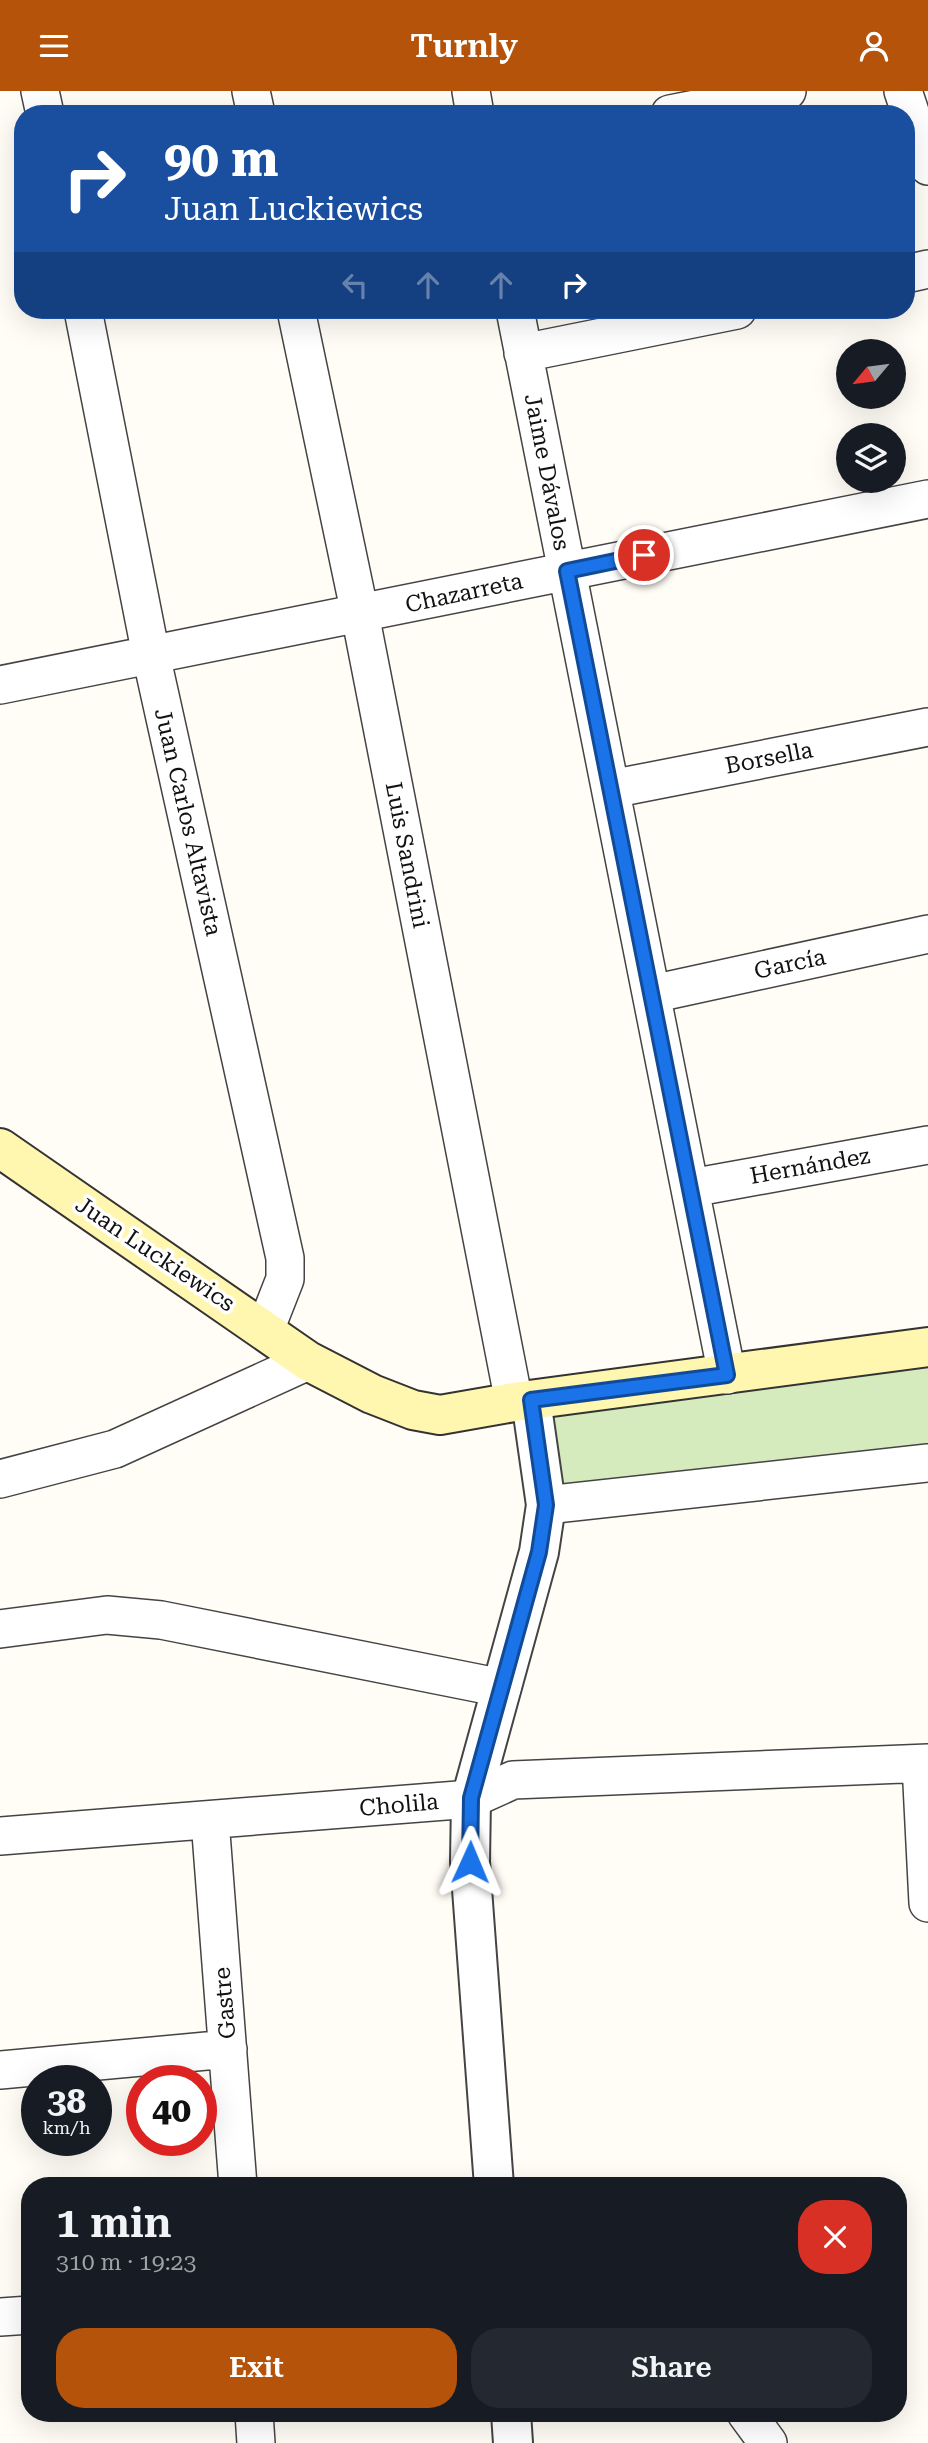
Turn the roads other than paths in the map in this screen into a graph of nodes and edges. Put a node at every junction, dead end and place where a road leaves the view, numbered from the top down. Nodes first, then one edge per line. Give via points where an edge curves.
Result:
1 (787, 91) edge
2 (716, 105) edge
3 (915, 127) edge
4 (928, 166) edge
5 (85, 319) edge
6 (298, 319) edge
7 (517, 319) edge
8 (692, 319) edge
9 (523, 353) junction
10 (928, 499) edge
11 (567, 571) junction
12 (360, 614) junction
13 (151, 655) junction
14 (0, 685) edge
15 (928, 727) edge
16 (611, 789) junction
17 (928, 934) edge
18 (652, 994) junction
19 (928, 1145) edge
20 (0, 1148) edge
21 (691, 1188) junction
22 (265, 1329) junction
23 (928, 1347) edge
24 (308, 1361) junction
25 (727, 1375) junction
26 (523, 1401) junction
27 (928, 1463) edge
28 (0, 1479) edge
29 (546, 1505) junction
30 (0, 1629) edge
31 (502, 1688) junction
32 (925, 1763) edge
33 (471, 1798) junction
34 (210, 1820) junction
35 (0, 1836) edge
36 (928, 1903) edge
37 (228, 2049) junction
38 (0, 2070) edge
39 (237, 2177) edge
40 (493, 2177) edge
41 (21, 2316) edge
42 (0, 2317) edge
43 (255, 2422) edge
44 (512, 2422) edge
45 (753, 2422) edge
46 (256, 2443) edge
47 (513, 2443) edge
48 (768, 2443) edge

1 - 2 street
3 - 4 street
5 - 13 street, Juan Carlos Altavista
6 - 12 street, Luis Sandrini
7 - 9 street, Jaime Dávalos
8 - 9 street
9 - 11 street, Jaime Dávalos
10 - 11 street, Chazarreta
11 - 12 street, Chazarreta
11 - 16 street, Jaime Dávalos
12 - 13 street, Chazarreta
12 - 26 street, Luis Sandrini
13 - 14 street, Chazarreta
13 - 22 street, Juan Carlos Altavista via 285,1258 285,1279
15 - 16 street, Borsella
16 - 18 street, Jaime Dávalos
17 - 18 street, García
18 - 21 street, Jaime Dávalos
19 - 21 street, Hernández
20 - 22 main road, Juan Luckiewics
21 - 25 street, Jaime Dávalos
22 - 24 main road, Juan Luckiewics
23 - 25 main road, Juan Luckiewics
24 - 26 main road, Juan Luckiewics via 413,1410 440,1415
24 - 28 street via 115,1449
25 - 26 main road, Juan Luckiewics
26 - 29 street
27 - 29 street
29 - 31 street via 539,1552
30 - 31 street via 107,1615 161,1620
31 - 33 street
32 - 33 street, Cholila via 513,1780
32 - 36 street
33 - 34 street, Cholila
33 - 40 street via 470,1862
34 - 35 street, Cholila
34 - 37 street, Gastre
37 - 38 street
37 - 39 street, Gastre
41 - 42 street
43 - 46 street
44 - 47 street
45 - 48 street

